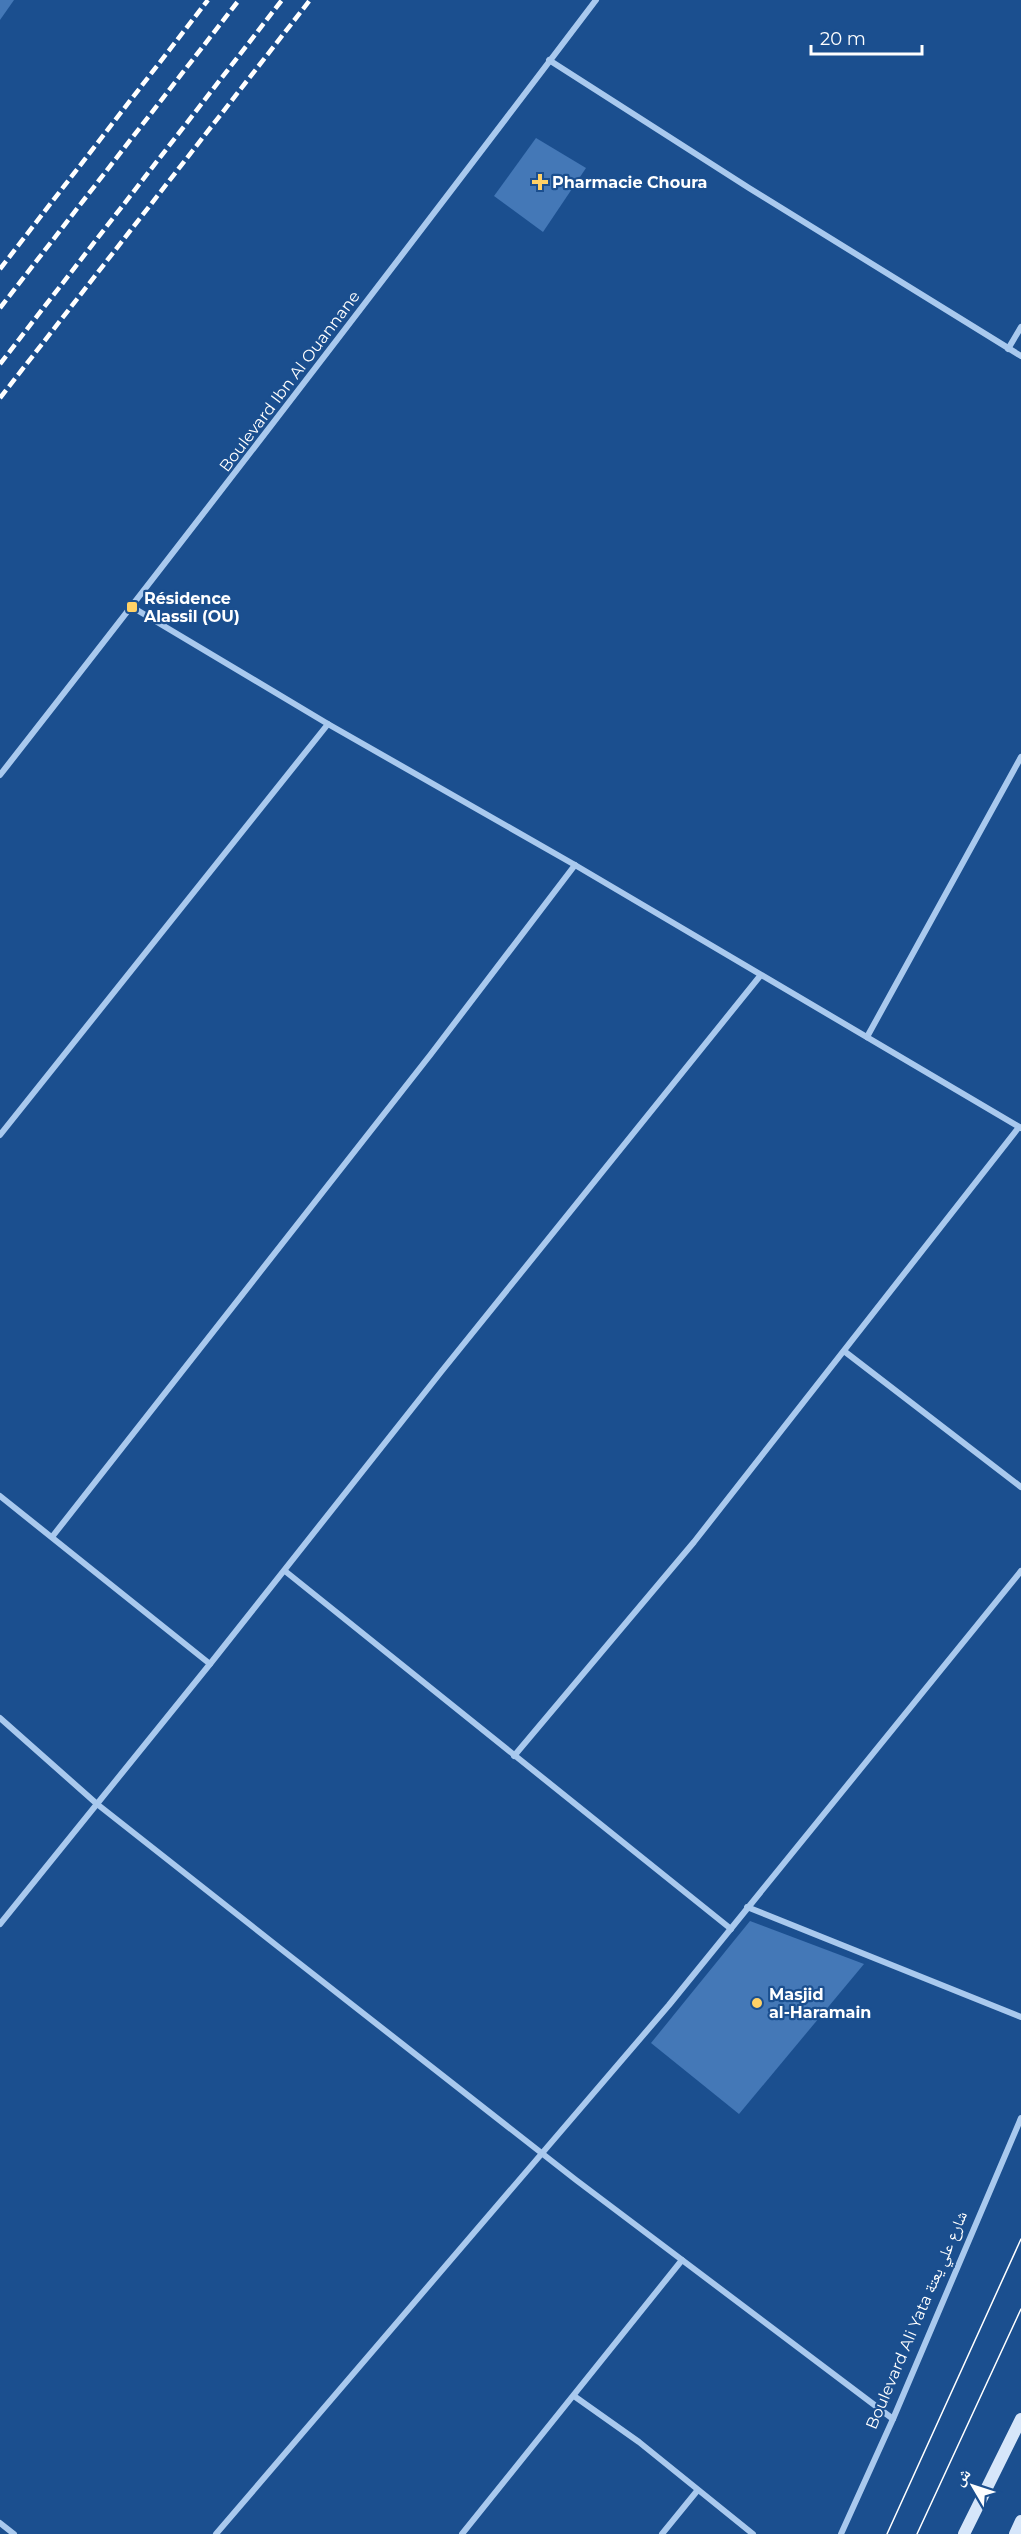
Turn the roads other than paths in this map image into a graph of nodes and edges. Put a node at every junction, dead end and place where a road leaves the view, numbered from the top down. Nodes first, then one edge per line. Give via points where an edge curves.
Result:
1 (596, 0) edge
2 (549, 60) junction
3 (1021, 327) edge
4 (1008, 349) junction
5 (1021, 356) edge
6 (132, 607) junction
7 (328, 724) junction
8 (1021, 758) edge
9 (0, 775) edge
10 (575, 865) junction
11 (760, 976) junction
12 (867, 1037) junction
13 (1020, 1127) edge
14 (0, 1135) edge
15 (844, 1351) junction
16 (1021, 1487) edge
17 (0, 1496) edge
18 (52, 1537) junction
19 (285, 1571) junction
20 (1021, 1571) edge
21 (210, 1664) junction
22 (0, 1718) edge
23 (514, 1756) junction
24 (97, 1804) junction
25 (747, 1906) junction
26 (0, 1924) edge
27 (731, 1929) junction
28 (1021, 2017) edge
29 (1021, 2118) edge
30 (542, 2154) junction
31 (681, 2260) junction
32 (574, 2396) junction
33 (893, 2420) junction
34 (1021, 2420) edge
35 (697, 2491) junction
36 (1021, 2522) edge
37 (0, 2523) edge
38 (14, 2534) edge
39 (216, 2534) edge
40 (462, 2534) edge
41 (662, 2534) edge
42 (753, 2534) edge
43 (841, 2534) edge
44 (964, 2534) edge
45 (1015, 2534) edge

1 - 2 street, Boulevard Ibn Al Ouannane
2 - 4 street
2 - 6 street, Boulevard Ibn Al Ouannane
3 - 4 street
4 - 5 street
6 - 7 street
6 - 9 street, Boulevard Ibn Al Ouannane
7 - 10 street
7 - 14 street
8 - 12 street
10 - 11 street
10 - 18 street
11 - 12 street
11 - 19 street
12 - 13 street
13 - 15 street
15 - 16 street
15 - 23 street via 694,1542
17 - 18 street
18 - 21 street
19 - 21 street
19 - 23 street
20 - 25 street
21 - 24 street
22 - 24 street
23 - 27 street
24 - 26 street
24 - 30 street
25 - 27 street
25 - 28 street
27 - 30 street
29 - 33 street, Boulevard Ali Yata شارع علي يعتة
30 - 31 street
30 - 39 street
31 - 32 street
31 - 33 street
32 - 35 street via 639,2442
32 - 40 street
33 - 43 street, Boulevard Ali Yata شارع علي يعتة
34 - 44 main road
35 - 41 street
35 - 42 street
36 - 45 main road
37 - 38 street

